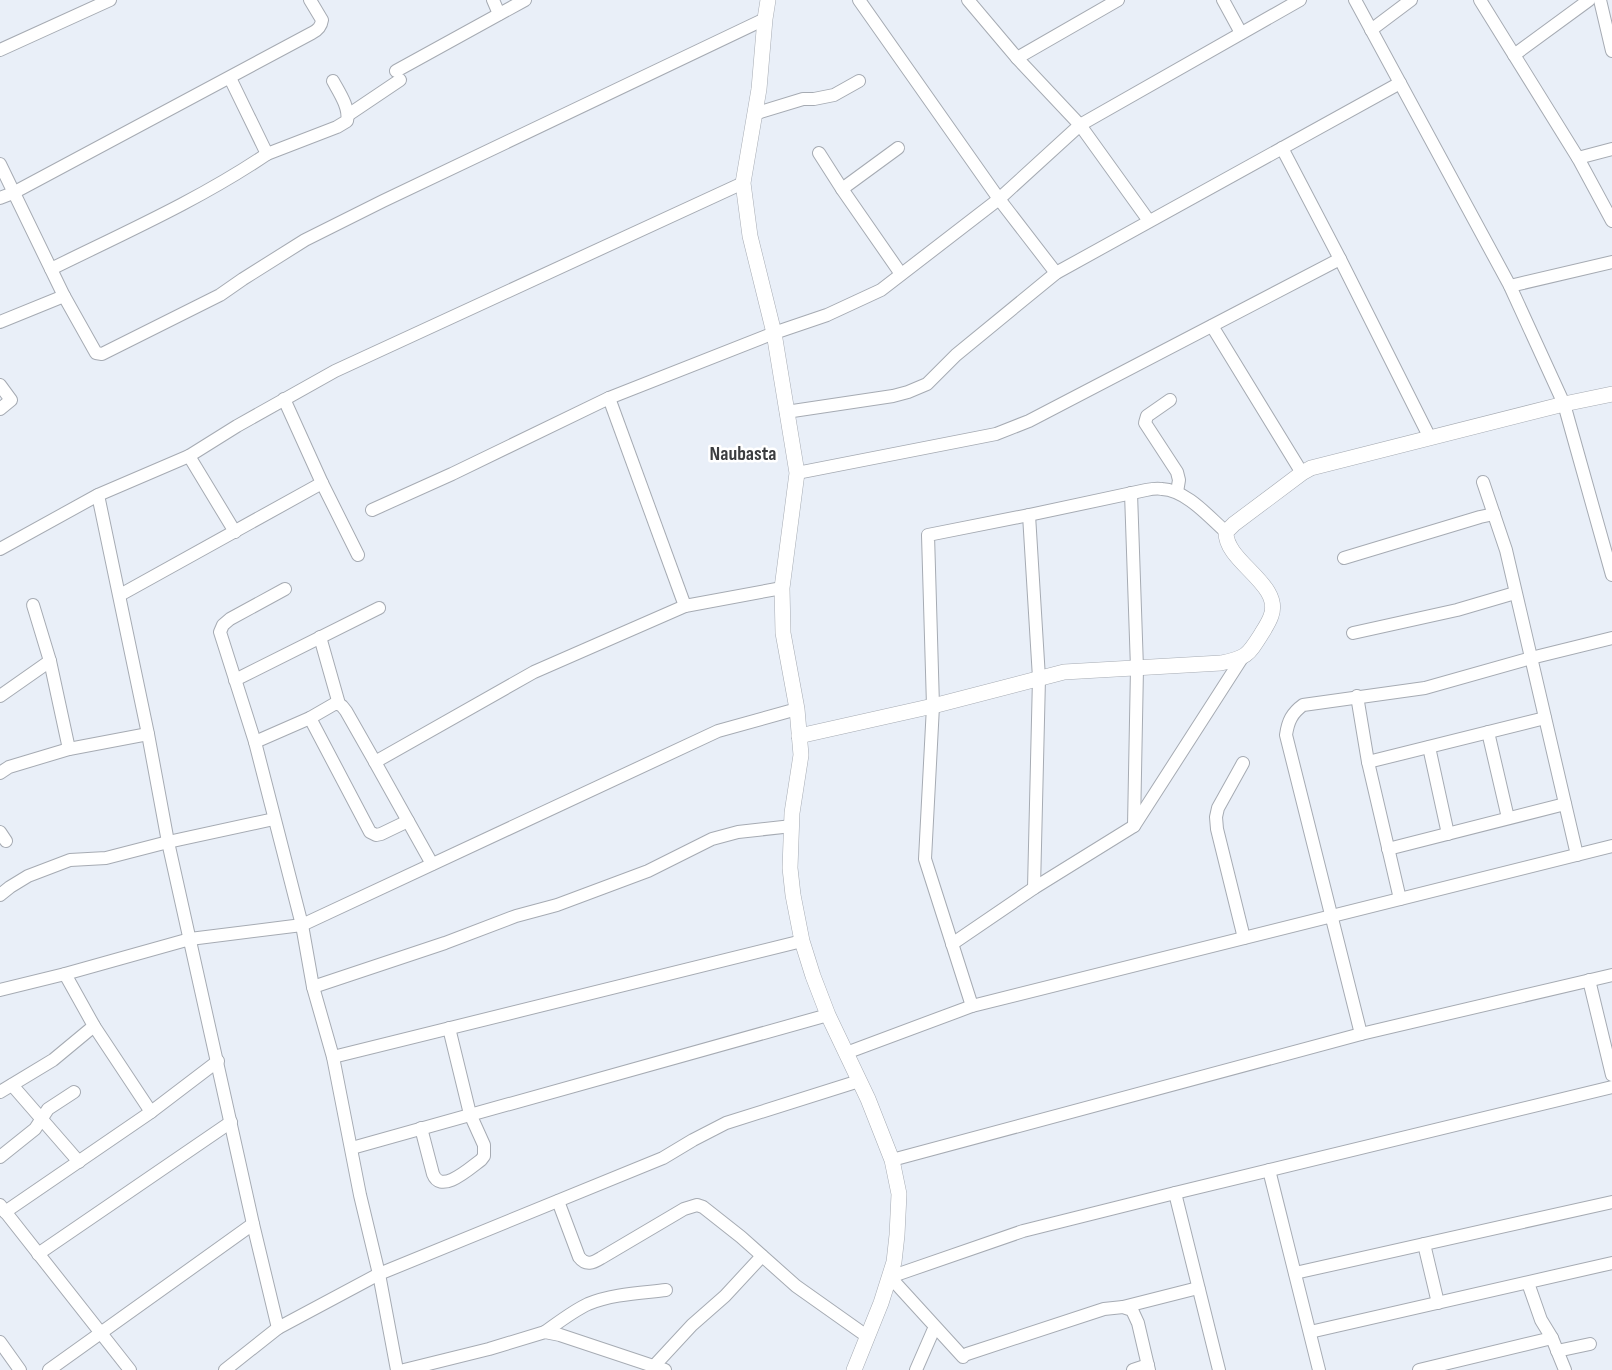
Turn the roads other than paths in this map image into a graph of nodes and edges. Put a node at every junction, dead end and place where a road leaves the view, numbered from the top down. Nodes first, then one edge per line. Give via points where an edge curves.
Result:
1 (110, 0) edge
2 (310, 0) edge
3 (493, 0) edge
4 (525, 0) edge
5 (768, 0) edge
6 (860, 0) edge
7 (968, 0) edge
8 (1118, 0) edge
9 (1223, 0) edge
10 (1300, 0) edge
11 (1355, 0) edge
12 (1411, 0) edge
13 (1480, 0) edge
14 (1589, 0) edge
15 (1600, 0) edge
16 (499, 14) junction
17 (765, 19) junction
18 (1371, 30) junction
19 (1241, 33) junction
20 (0, 50) edge
21 (1612, 51) edge
22 (1514, 55) junction
23 (1018, 58) junction
24 (230, 78) junction
25 (333, 81) dead end
26 (859, 81) dead end
27 (1400, 83) junction
28 (754, 114) junction
29 (348, 115) junction
30 (1080, 125) junction
31 (898, 148) dead end
32 (1282, 148) junction
33 (1612, 149) edge
34 (819, 153) dead end
35 (267, 154) junction
36 (1578, 158) junction
37 (0, 164) edge
38 (743, 183) junction
39 (842, 189) junction
40 (13, 193) junction
41 (0, 198) edge
42 (1000, 199) junction
43 (1149, 221) junction
44 (1612, 222) edge
45 (1340, 259) junction
46 (1612, 262) edge
47 (51, 269) junction
48 (1056, 273) junction
49 (901, 274) junction
50 (1510, 286) junction
51 (64, 296) junction
52 (0, 322) edge
53 (1212, 326) junction
54 (774, 333) junction
55 (0, 385) edge
56 (1612, 394) edge
57 (609, 398) junction
58 (284, 399) junction
59 (1170, 400) dead end
60 (1564, 404) junction
61 (0, 409) edge
62 (786, 412) junction
63 (1430, 438) junction
64 (189, 456) junction
65 (798, 473) junction
66 (1302, 473) junction
67 (1483, 482) dead end
68 (322, 483) junction
69 (1177, 492) junction
70 (1131, 493) junction
71 (98, 495) junction
72 (372, 510) dead end
73 (1494, 514) junction
74 (1029, 515) junction
75 (1606, 530) edge
76 (235, 532) junction
77 (1226, 532) junction
78 (0, 549) edge
79 (358, 555) dead end
80 (1344, 558) dead end
81 (1612, 575) edge
82 (782, 588) junction
83 (285, 589) dead end
84 (1515, 593) junction
85 (120, 595) junction
86 (33, 605) dead end
87 (685, 606) junction
88 (379, 608) dead end
89 (1353, 633) dead end
90 (320, 637) junction
91 (1612, 638) edge
92 (1242, 658) junction
93 (1531, 658) junction
94 (50, 661) junction
95 (1137, 668) junction
96 (1039, 678) junction
97 (235, 680) junction
98 (0, 696) edge
99 (1357, 696) junction
100 (340, 704) junction
101 (933, 706) junction
102 (797, 709) junction
103 (310, 718) junction
104 (1545, 718) junction
105 (1488, 732) junction
106 (148, 734) junction
107 (799, 736) junction
108 (255, 742) junction
109 (1428, 747) junction
110 (69, 749) junction
111 (375, 762) junction
112 (1368, 762) junction
113 (1242, 763) dead end
114 (0, 773) edge
115 (1565, 804) junction
116 (1508, 818) junction
117 (274, 819) junction
118 (408, 821) junction
119 (792, 826) junction
120 (1134, 826) junction
121 (1448, 834) junction
122 (168, 842) junction
123 (1612, 846) edge
124 (1388, 849) junction
125 (1577, 854) junction
126 (432, 864) junction
127 (1034, 888) junction
128 (0, 895) edge
129 (1400, 899) junction
130 (1332, 916) junction
131 (302, 925) junction
132 (1244, 938) junction
133 (190, 939) junction
134 (802, 941) junction
135 (952, 944) junction
136 (65, 974) junction
137 (1612, 975) edge
138 (1589, 980) junction
139 (313, 987) junction
140 (0, 990) edge
141 (972, 1006) junction
142 (828, 1015) junction
143 (94, 1026) junction
144 (449, 1028) junction
145 (1361, 1034) junction
146 (846, 1053) junction
147 (333, 1057) junction
148 (218, 1061) junction
149 (1612, 1074) edge
150 (860, 1081) junction
151 (1612, 1087) edge
152 (4, 1088) edge
153 (74, 1092) dead end
154 (152, 1112) junction
155 (470, 1114) junction
156 (42, 1120) junction
157 (231, 1122) junction
158 (421, 1128) junction
159 (352, 1148) junction
160 (0, 1157) edge
161 (892, 1160) junction
162 (79, 1162) junction
163 (1269, 1170) junction
164 (1175, 1193) junction
165 (558, 1201) junction
166 (1612, 1202) edge
167 (3, 1209) edge
168 (253, 1224) junction
169 (1424, 1244) junction
170 (38, 1254) junction
171 (762, 1256) junction
172 (1612, 1264) edge
173 (1295, 1273) junction
174 (379, 1274) junction
175 (890, 1277) junction
176 (1528, 1283) junction
177 (1199, 1289) junction
178 (666, 1290) dead end
179 (1438, 1303) junction
180 (1123, 1307) junction
181 (278, 1328) junction
182 (933, 1331) dead end
183 (101, 1332) junction
184 (545, 1332) junction
185 (1310, 1332) junction
186 (868, 1337) junction
187 (1552, 1338) junction
188 (0, 1342) edge
189 (1590, 1344) dead end
190 (1557, 1351) junction
191 (659, 1368) edge
192 (1148, 1368) edge
193 (16, 1369) edge
194 (49, 1370) edge
195 (130, 1370) edge
196 (225, 1370) edge
197 (397, 1370) edge
198 (404, 1370) edge
199 (854, 1370) edge
200 (916, 1370) edge
201 (1133, 1370) edge
202 (1219, 1370) edge
203 (1319, 1370) edge
204 (1419, 1370) edge
205 (1565, 1370) edge

1 - 20 street
2 - 24 street via 322,20 318,30
3 - 16 street
4 - 16 street
5 - 17 street
6 - 42 street
7 - 23 street
8 - 23 street
9 - 19 street
10 - 19 street
11 - 18 street
12 - 18 street
13 - 22 street
14 - 22 street
15 - 21 street
16 - 29 street via 398,76
17 - 28 street
17 - 51 street via 374,205 305,240 220,295 102,354 96,353
18 - 27 street
19 - 30 street
22 - 36 street
23 - 30 street
24 - 35 street
24 - 40 street
25 - 29 street
26 - 28 street via 834,95 803,99
27 - 32 street
27 - 50 street
28 - 38 street
29 - 35 street via 347,121 337,127
30 - 42 street
30 - 43 street
31 - 39 street
32 - 43 street
32 - 45 street
33 - 36 street
34 - 39 street
35 - 47 street via 173,210
36 - 44 street
37 - 40 street
38 - 54 street via 750,236
38 - 58 street via 335,371
39 - 49 street
40 - 41 street
40 - 47 street
42 - 48 street
42 - 49 street
43 - 48 street
45 - 53 street
45 - 63 street
46 - 50 street
47 - 51 street
48 - 62 street via 956,355 927,384 893,396
49 - 54 street via 881,290 827,315
50 - 60 street
51 - 52 street
53 - 65 street via 1009,430
53 - 66 street
54 - 57 street
54 - 62 street
55 - 61 street via 11,400
56 - 60 street
57 - 72 street
57 - 87 street
58 - 64 street
58 - 68 street
59 - 69 street via 1147,416 1145,423 1178,472
60 - 63 street
60 - 75 street
62 - 65 street
63 - 66 street
64 - 71 street
64 - 76 street
65 - 82 street
66 - 77 street
67 - 73 street
68 - 76 street
68 - 79 street
69 - 70 street via 1163,489
69 - 77 street
70 - 74 street
70 - 95 street
71 - 78 street
71 - 85 street
73 - 80 street
73 - 84 street
74 - 96 street
74 - 101 street via 928,535
75 - 81 street
76 - 85 street
77 - 92 street via 1228,544 1265,588 1273,610 1251,651
82 - 87 street
82 - 102 street via 783,633
83 - 97 street via 230,619 221,628
84 - 89 street via 1457,610
84 - 93 street
85 - 106 street
86 - 94 street
87 - 111 street via 534,672
88 - 90 street
90 - 97 street
90 - 100 street
91 - 93 street
92 - 95 street via 1221,663
92 - 120 street
93 - 99 street via 1425,688
93 - 104 street
94 - 98 street
94 - 110 street
95 - 96 street via 1064,672
95 - 120 street
96 - 101 street
96 - 127 street
97 - 108 street
99 - 112 street
99 - 130 street via 1303,705 1291,718 1286,735
100 - 103 street via 330,705
100 - 111 street
101 - 107 street
101 - 135 street via 925,859
102 - 107 street
102 - 126 street via 718,731
103 - 108 street
103 - 118 street via 370,832 381,834
104 - 105 street
104 - 115 street
105 - 109 street
105 - 116 street
106 - 110 street
106 - 122 street
107 - 119 street via 801,754
108 - 117 street
109 - 112 street
109 - 121 street
110 - 114 street
111 - 118 street
112 - 124 street
113 - 132 street via 1222,798 1216,817
115 - 116 street
115 - 125 street
116 - 121 street
117 - 122 street
117 - 131 street
118 - 126 street
119 - 134 street via 790,868
119 - 139 street via 738,832 712,839 648,871 557,905 516,916
120 - 127 street
121 - 124 street
122 - 128 street via 106,858 70,860 28,876
122 - 133 street
123 - 125 street
124 - 129 street
125 - 129 street
126 - 131 street
127 - 135 street
129 - 130 street
130 - 132 street
130 - 145 street
131 - 133 street
131 - 139 street
132 - 141 street
133 - 136 street
133 - 148 street
134 - 142 street
134 - 144 street
135 - 141 street
136 - 140 street
136 - 143 street
137 - 138 street
138 - 145 street
138 - 149 street
139 - 147 street
141 - 146 street
142 - 146 street
142 - 155 street
143 - 152 street via 53,1060
143 - 154 street
144 - 147 street
144 - 155 street
145 - 161 street
146 - 150 street
147 - 159 street
148 - 154 street
148 - 157 street
150 - 161 street
150 - 165 street via 726,1122 663,1158
151 - 163 street
152 - 156 street
153 - 156 street via 48,1109
154 - 162 street
155 - 158 street
155 - 158 street via 484,1145 484,1156 450,1181 435,1180
156 - 160 street
156 - 162 street
157 - 168 street
157 - 170 street
158 - 159 street
159 - 174 street
161 - 175 street via 899,1194
162 - 167 street
163 - 164 street
163 - 173 street
164 - 175 street via 1023,1231
164 - 177 street
165 - 171 street via 579,1258 586,1263 602,1258 684,1209 697,1205 714,1214
165 - 174 street
166 - 169 street
167 - 170 street
168 - 181 street
168 - 183 street
169 - 173 street
169 - 179 street
170 - 183 street
171 - 186 street via 796,1286
171 - 191 street via 725,1296 692,1325
172 - 176 street
173 - 185 street
174 - 181 street
174 - 197 street
175 - 180 street via 965,1355 1104,1309
175 - 186 street
176 - 179 street
176 - 187 street via 1541,1320
177 - 180 street
177 - 202 street
178 - 184 street via 598,1301 573,1312
179 - 185 street
180 - 192 street via 1132,1310 1136,1318
181 - 196 street
182 - 200 street
183 - 194 street
183 - 195 street
184 - 191 street
184 - 198 street
185 - 203 street
186 - 199 street
187 - 190 street
187 - 204 street
188 - 193 street
189 - 190 street
190 - 205 street
192 - 201 street

